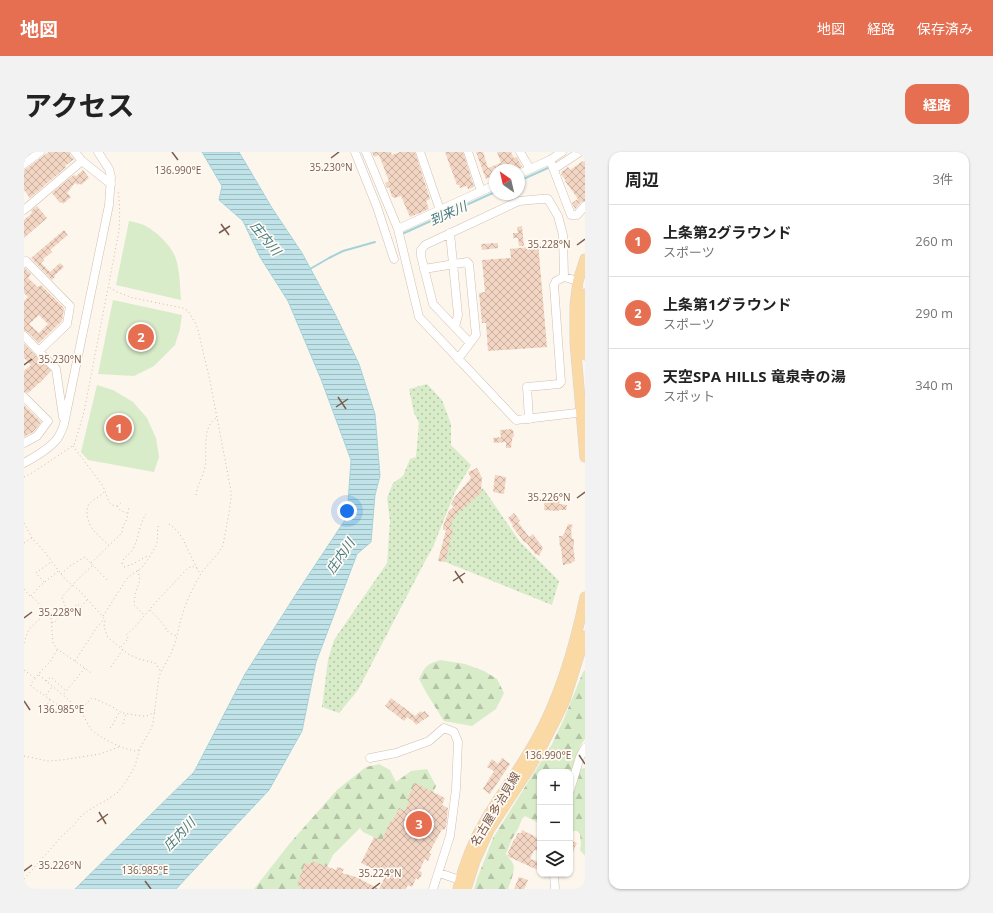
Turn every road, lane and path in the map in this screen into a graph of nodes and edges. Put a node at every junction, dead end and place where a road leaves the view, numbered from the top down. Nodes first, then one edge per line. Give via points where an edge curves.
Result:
1 (40, 152) edge
2 (75, 152) edge
3 (98, 152) edge
4 (354, 152) edge
5 (366, 152) edge
6 (420, 152) edge
7 (468, 152) edge
8 (520, 152) edge
9 (562, 152) edge
10 (580, 152) edge
11 (82, 161) junction
12 (24, 164) edge
13 (552, 165) junction
14 (530, 169) junction
15 (525, 171) edge
16 (111, 181) junction
17 (489, 188) edge
18 (481, 191) junction
19 (585, 206) edge
20 (24, 210) edge
21 (440, 210) junction
22 (398, 229) junction
23 (450, 233) junction
24 (394, 259) dead end
25 (585, 259) edge
26 (24, 263) edge
27 (453, 264) junction
28 (424, 269) junction
29 (564, 277) junction
30 (578, 281) junction
31 (109, 286) junction
32 (585, 294) edge
33 (455, 327) junction
34 (24, 336) edge
35 (470, 343) junction
36 (39, 351) junction
37 (585, 355) edge
38 (458, 359) junction
39 (24, 397) edge
40 (583, 413) edge
41 (217, 418) junction
42 (529, 418) junction
43 (64, 424) junction
44 (24, 443) edge
45 (72, 446) junction
46 (585, 457) edge
47 (24, 463) edge
48 (24, 477) edge
49 (105, 492) junction
50 (196, 495) dead end
51 (122, 502) dead end
52 (117, 506) junction
53 (129, 506) dead end
54 (127, 513) junction
55 (146, 514) dead end
56 (24, 523) edge
57 (159, 524) dead end
58 (169, 524) dead end
59 (32, 538) junction
60 (24, 543) edge
61 (109, 545) junction
62 (150, 555) junction
63 (52, 561) junction
64 (91, 563) junction
65 (122, 564) dead end
66 (93, 565) junction
67 (124, 567) dead end
68 (198, 569) junction
69 (58, 570) junction
70 (138, 570) junction
71 (61, 574) junction
72 (201, 574) junction
73 (108, 581) dead end
74 (44, 582) junction
75 (72, 585) junction
76 (24, 589) edge
77 (30, 596) junction
78 (585, 597) edge
79 (88, 600) junction
80 (66, 608) junction
81 (150, 610) junction
82 (47, 612) junction
83 (145, 616) junction
84 (103, 617) junction
85 (104, 619) junction
86 (52, 622) junction
87 (177, 636) junction
88 (585, 636) edge
89 (24, 643) edge
90 (121, 648) junction
91 (57, 650) junction
92 (123, 650) junction
93 (75, 661) junction
94 (111, 667) dead end
95 (85, 668) junction
96 (24, 670) edge
97 (161, 672) junction
98 (91, 673) dead end
99 (38, 675) junction
100 (36, 679) junction
101 (46, 681) junction
102 (52, 686) junction
103 (66, 691) junction
104 (62, 695) junction
105 (45, 696) junction
106 (50, 699) junction
107 (44, 711) dead end
108 (80, 711) junction
109 (120, 711) junction
110 (60, 712) dead end
111 (155, 712) junction
112 (126, 713) junction
113 (123, 724) dead end
114 (110, 728) dead end
115 (120, 746) junction
116 (140, 748) junction
117 (585, 748) edge
118 (24, 756) edge
119 (370, 758) dead end
120 (573, 780) edge
121 (439, 873) junction
122 (554, 877) edge
123 (24, 878) edge
124 (459, 884) edge
125 (433, 889) edge
126 (466, 889) edge
127 (555, 889) edge

1 - 12 street
2 - 11 street
3 - 16 street via 109,169
4 - 24 street via 377,207
5 - 22 street
6 - 21 street
7 - 18 street
8 - 14 street
9 - 13 street
10 - 13 street
11 - 16 street
11 - 20 street
13 - 14 street
13 - 19 street via 571,215 577,216
14 - 15 street
16 - 31 path via 117,186 120,219
16 - 43 street via 109,205
17 - 18 street
18 - 21 street
21 - 22 street
22 - 38 street via 419,317
23 - 27 street
23 - 28 street via 425,245 421,250
23 - 29 street via 519,201 548,199 558,216 563,235
25 - 30 main road
26 - 36 street via 26,261 70,306 67,324
27 - 28 street
27 - 33 street via 458,315
27 - 35 street via 469,264 476,335
28 - 33 street via 433,304
29 - 30 street
29 - 42 street via 554,285 561,382 527,387
30 - 40 main road via 575,342
31 - 41 path via 133,298 188,311 198,330
31 - 45 path via 84,412
32 - 37 main road
33 - 35 street
34 - 36 street
35 - 38 street
36 - 43 street via 56,368
38 - 42 street via 516,420
39 - 44 street via 48,421 37,436
40 - 42 street
40 - 46 main road
41 - 50 path via 209,426 204,472
41 - 72 path via 231,499 223,545
43 - 47 street via 60,435 51,445
45 - 48 path
45 - 49 path
49 - 52 path via 112,505
49 - 61 path via 90,503 87,509 94,531
51 - 52 path
52 - 54 path
53 - 54 path
54 - 61 path via 122,533
55 - 65 path via 132,551 124,557
56 - 59 path
57 - 62 path via 157,543
58 - 68 path via 184,540
59 - 60 path
59 - 63 path
61 - 64 path
62 - 67 path
62 - 70 path
63 - 69 path
63 - 74 path via 36,573
64 - 66 path
64 - 71 path via 85,557
66 - 73 path
66 - 75 path
68 - 72 path
68 - 81 path via 190,567
69 - 71 path
69 - 74 path
70 - 83 path via 140,580 134,605
70 - 84 path via 129,575
71 - 75 path
72 - 87 path via 185,607
74 - 77 path
75 - 79 path
75 - 80 path via 62,597
76 - 77 path
77 - 82 path
78 - 124 main road, 名古屋多治見線 via 579,628 562,685 529,753 485,820 472,846
79 - 80 path via 81,607 77,604 70,612
79 - 84 path
80 - 86 path via 54,623
81 - 83 path
81 - 87 path via 169,633
82 - 86 path
82 - 89 path via 29,629
83 - 90 path via 126,635 128,639
84 - 85 path
85 - 90 path via 108,638
85 - 93 path via 96,627
86 - 91 path via 53,643
87 - 97 path
88 - 126 main road, 名古屋多治見線 via 558,717 529,769 489,830
90 - 92 path
91 - 93 path
91 - 99 path
92 - 94 path
92 - 97 path via 138,659 155,663
93 - 95 path
95 - 98 path
95 - 103 path
96 - 100 path
97 - 111 path
99 - 100 path
99 - 101 path
100 - 105 path via 31,686
101 - 102 path
101 - 103 path via 51,677
102 - 104 path
102 - 105 path
103 - 104 path
104 - 108 path
105 - 106 path
106 - 107 path
106 - 110 path via 62,708
108 - 109 path via 92,698
108 - 115 path via 91,729
109 - 112 path
109 - 114 path
111 - 112 path via 147,716
111 - 116 path via 151,729
112 - 113 path
115 - 116 path via 133,751
115 - 118 path via 100,754 62,760 48,761
116 - 123 path via 135,766 118,792 82,815
117 - 120 street
119 - 121 street via 396,753 429,741 444,728 454,732 458,742 456,789 450,836
121 - 124 street
121 - 125 street
122 - 127 street

